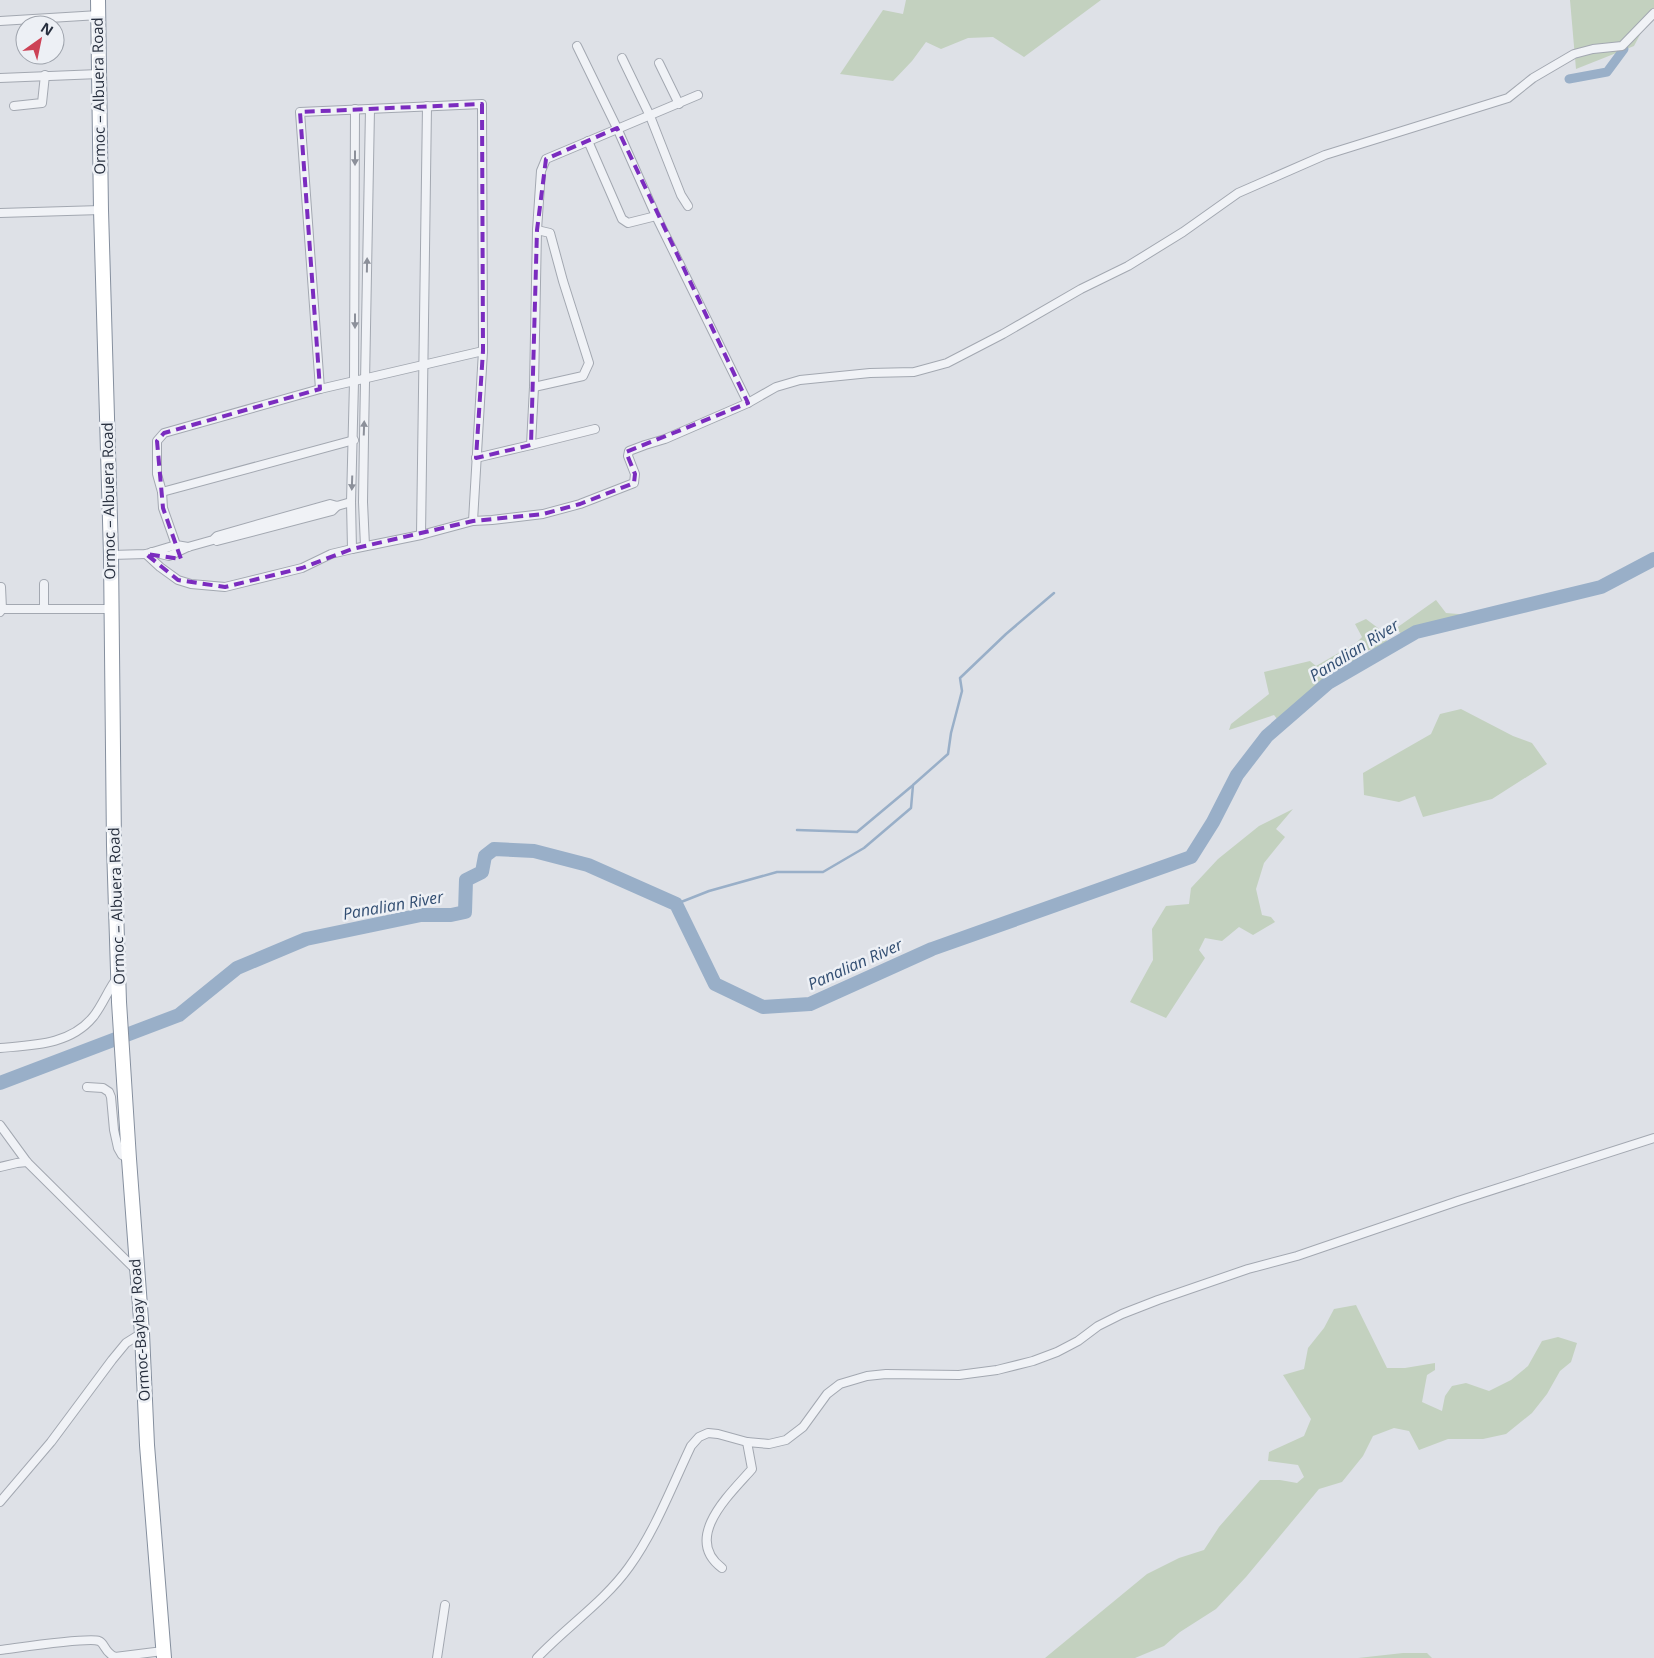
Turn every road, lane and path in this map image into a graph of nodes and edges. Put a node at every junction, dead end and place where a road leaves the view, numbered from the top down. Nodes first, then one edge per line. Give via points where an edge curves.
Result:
1 (98, 0) edge
2 (1654, 13) edge
3 (99, 15) junction
4 (0, 21) edge
5 (577, 46) dead end
6 (622, 58) dead end
7 (658, 62) dead end
8 (99, 74) junction
9 (45, 75) junction
10 (0, 78) edge
11 (698, 95) dead end
12 (679, 104) junction
13 (14, 106) dead end
14 (427, 106) junction
15 (355, 109) junction
16 (370, 109) junction
17 (650, 116) junction
18 (618, 128) junction
19 (588, 141) junction
20 (688, 206) dead end
21 (101, 210) junction
22 (0, 213) edge
23 (656, 216) junction
24 (537, 230) junction
25 (483, 351) junction
26 (424, 366) junction
27 (366, 379) junction
28 (354, 382) junction
29 (534, 386) junction
30 (320, 389) junction
31 (748, 404) junction
32 (595, 429) dead end
33 (354, 440) junction
34 (531, 444) junction
35 (476, 458) junction
36 (162, 492) junction
37 (351, 502) junction
38 (473, 521) junction
39 (421, 536) junction
40 (176, 545) junction
41 (365, 546) junction
42 (188, 547) junction
43 (352, 549) junction
44 (149, 553) junction
45 (111, 555) junction
46 (44, 584) dead end
47 (0, 587) edge
48 (44, 609) junction
49 (112, 609) junction
50 (1, 610) edge
51 (119, 974) junction
52 (119, 1002) joint
53 (0, 1048) edge
54 (87, 1087) dead end
55 (0, 1125) edge
56 (1654, 1138) edge
57 (129, 1159) junction
58 (28, 1162) junction
59 (0, 1167) edge
60 (137, 1271) junction
61 (142, 1334) junction
62 (747, 1442) junction
63 (0, 1502) edge
64 (722, 1568) dead end
65 (445, 1606) dead end
66 (0, 1650) edge
67 (164, 1655) edge
68 (437, 1658) edge
69 (537, 1658) edge

1 - 3 highway, Ormoc – Albuera Road
2 - 31 street via 1622,46 1574,54 1508,98 1324,155 1238,193 1128,266 947,364 914,372 800,380 776,387
3 - 4 street
3 - 8 highway, Ormoc – Albuera Road
5 - 18 street
6 - 17 street
7 - 12 street
8 - 9 street
8 - 21 highway, Ormoc – Albuera Road
9 - 10 street
9 - 13 street via 42,103
11 - 12 street
12 - 17 street
14 - 16 street
14 - 25 street via 482,104
14 - 26 street
15 - 16 street
15 -> 28 street
15 - 30 street via 300,112
27 -> 16 street
17 - 18 street
17 - 20 street
18 - 19 street
18 - 23 street
19 - 23 street via 622,219 628,223
19 - 24 street via 546,160 541,171
21 - 22 street
21 - 45 highway, Ormoc – Albuera Road
23 - 31 street
24 - 29 street
24 - 29 street via 550,233 589,363 583,376
25 - 26 street
25 - 35 street
26 - 27 street
26 - 39 street
27 - 28 street
41 -> 27 street
28 - 30 street
28 - 33 street
29 - 34 street
30 - 36 street via 164,433 157,441 157,474
31 - 38 street via 629,451 634,483 625,487 543,514
32 - 34 street
33 - 36 street
33 -> 37 street
34 - 35 street
35 - 38 street
36 - 40 street via 163,508
37 - 42 street via 337,506 330,504
37 - 43 street
38 - 39 street
39 - 41 street
40 - 42 street
40 - 44 street
41 - 43 street
42 - 44 street via 169,556
43 - 44 street via 331,554 302,568 225,587 178,580 160,567
44 - 45 street
45 - 49 highway, Ormoc – Albuera Road
46 - 48 street
47 - 50 street
48 - 49 street
48 - 50 street
49 - 51 highway, Ormoc – Albuera Road via 114,846
51 - 52 highway, Ormoc – Albuera Road
51 - 53 street via 93,1017 66,1038
52 - 57 highway, Ormoc-Baybay Road
54 - 57 street via 103,1088 109,1092 118,1148
55 - 58 street
56 - 62 street via 1158,1300 1122,1314 1078,1341 1033,1361 959,1375 886,1374 840,1384 786,1440 769,1444
57 - 60 highway, Ormoc-Baybay Road
58 - 59 street
58 - 60 street
60 - 61 highway, Ormoc-Baybay Road
61 - 63 street via 126,1343 51,1442
61 - 67 highway, Ormoc-Baybay Road via 147,1445
62 - 64 street via 752,1469 709,1524 707,1548 714,1562
62 - 69 street via 718,1434 708,1433 699,1437 691,1446 657,1520 629,1567
65 - 68 street
66 - 67 street via 98,1640 109,1654 116,1657

